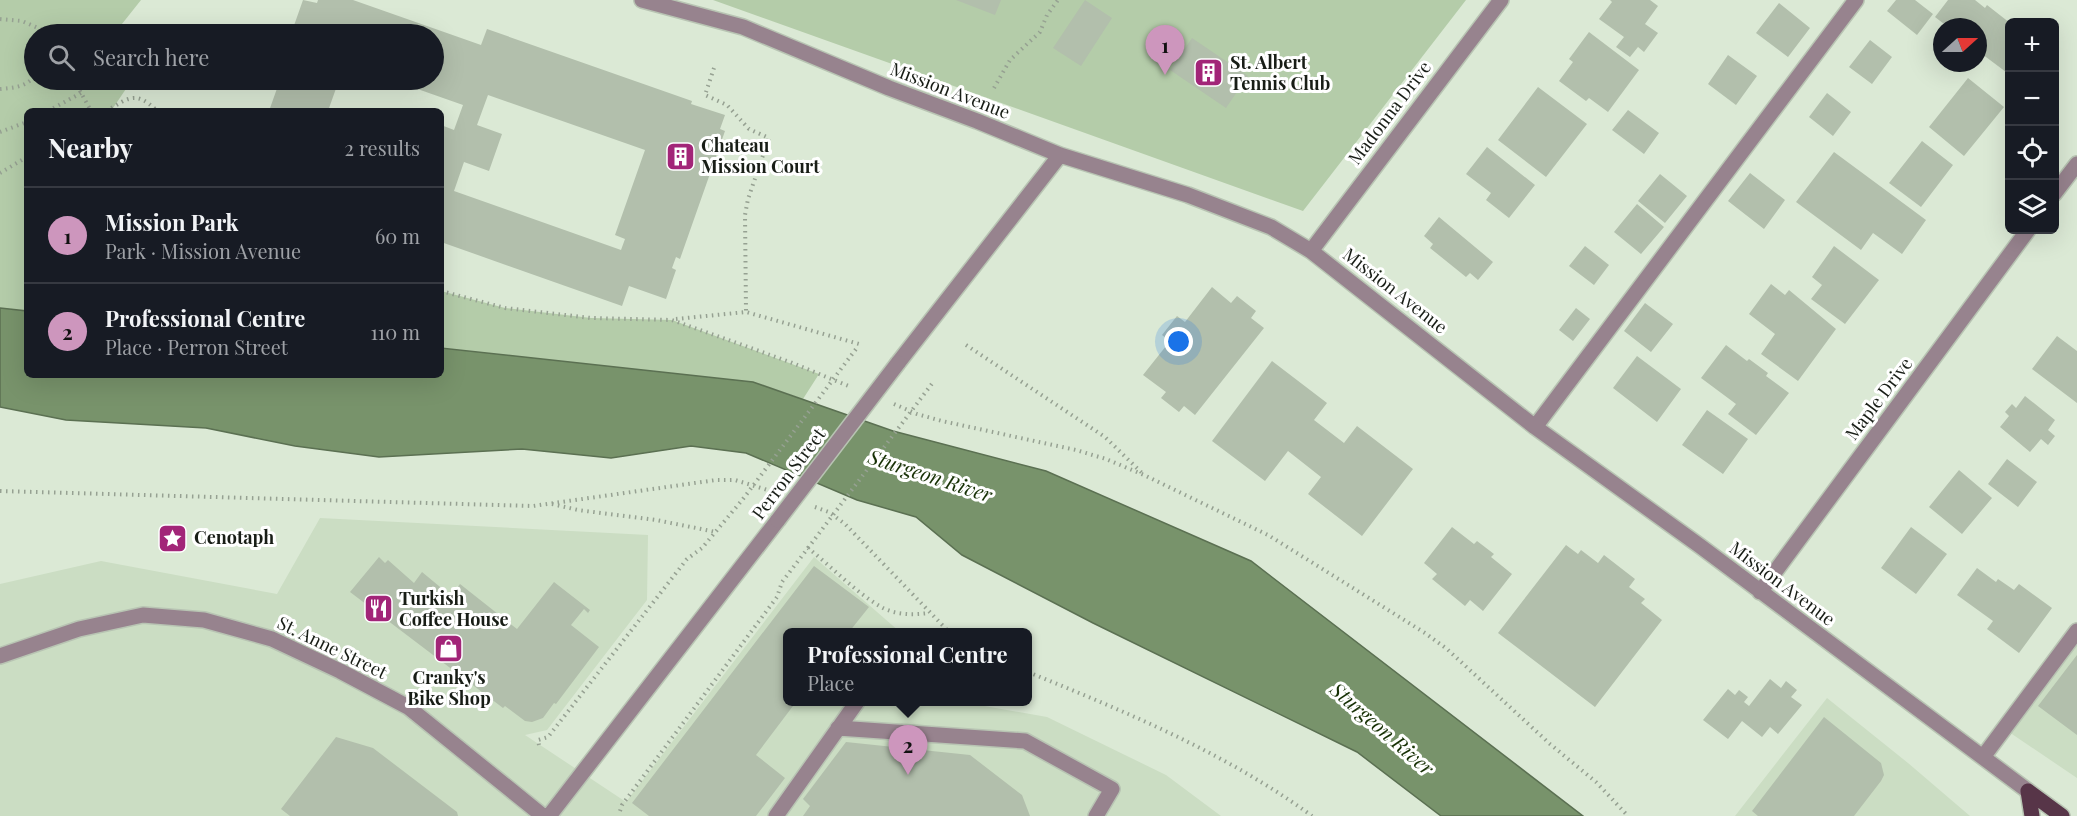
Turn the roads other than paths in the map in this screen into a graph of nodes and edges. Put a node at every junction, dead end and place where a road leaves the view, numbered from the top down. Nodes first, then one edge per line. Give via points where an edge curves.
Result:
1 (642, 0) edge
2 (1501, 0) edge
3 (1856, 0) edge
4 (1060, 155) junction
5 (2077, 164) edge
6 (2059, 189) edge
7 (2025, 234) edge
8 (1311, 250) junction
9 (1535, 427) junction
10 (1760, 592) junction
11 (2077, 631) edge
12 (0, 656) edge
13 (854, 706) edge
14 (838, 728) junction
15 (1983, 757) junction
16 (2028, 791) junction
17 (543, 816) edge
18 (549, 816) edge
19 (776, 816) edge
20 (1096, 816) edge
21 (2032, 816) edge
22 (2062, 816) edge

1 - 4 street, Mission Avenue via 743,27
2 - 8 street, Madonna Drive
3 - 9 street
4 - 8 street, Mission Avenue via 1188,195 1271,227
4 - 18 street, Perron Street, bridge
5 - 6 street
7 - 10 street, Maple Drive
8 - 9 street, Mission Avenue
9 - 10 street, Mission Avenue
10 - 15 street, Mission Avenue
11 - 15 street
12 - 17 street, St. Anne Street via 80,629 143,615 204,620 272,639 408,707
13 - 14 street
14 - 19 street
14 - 20 street via 1025,741 1112,789
15 - 16 street, Mission Avenue
16 - 21 main road
16 - 22 main road

